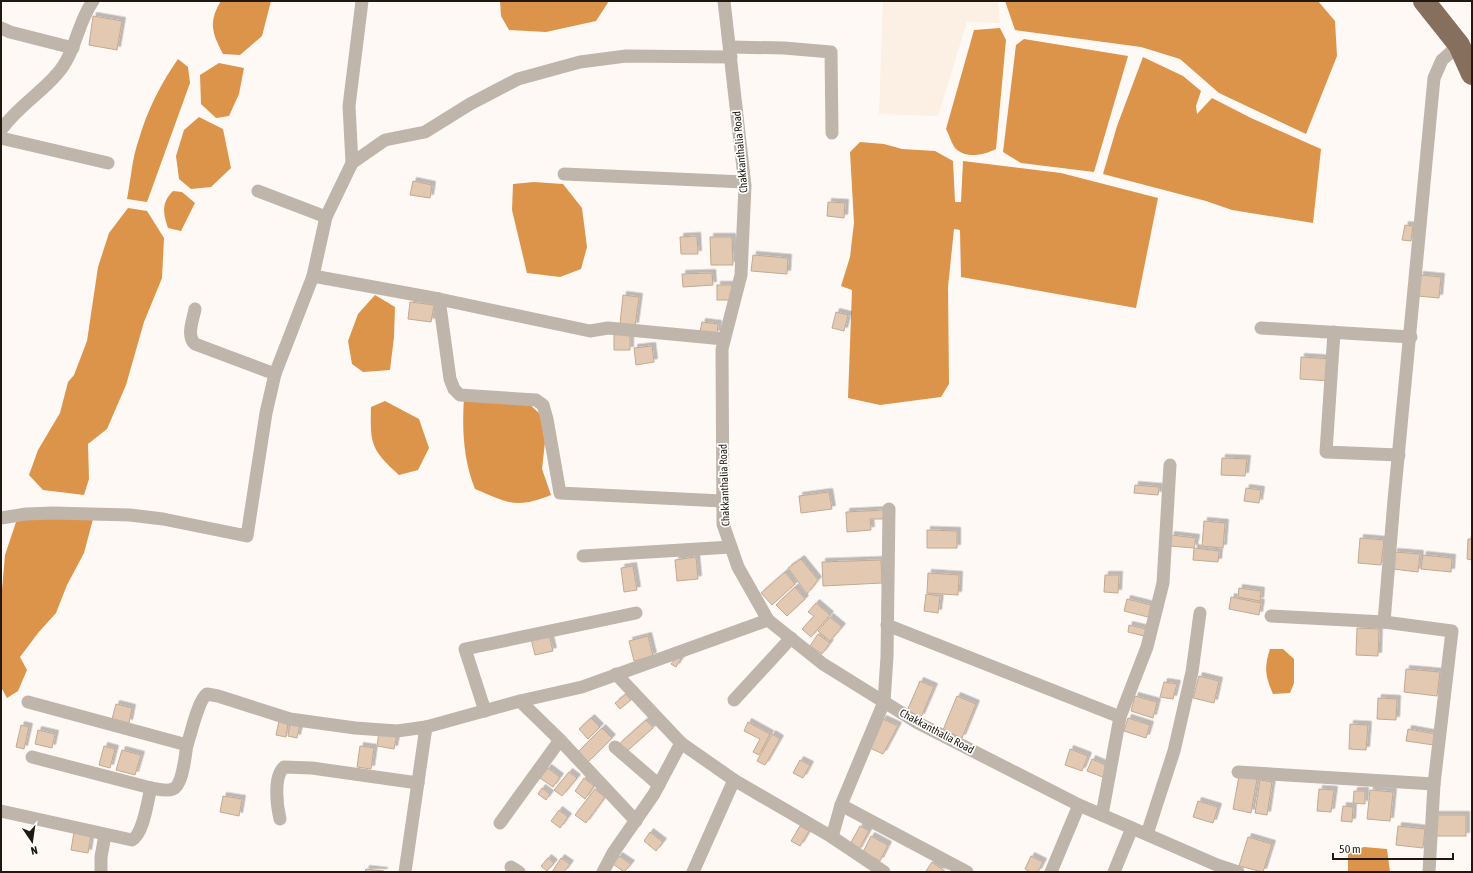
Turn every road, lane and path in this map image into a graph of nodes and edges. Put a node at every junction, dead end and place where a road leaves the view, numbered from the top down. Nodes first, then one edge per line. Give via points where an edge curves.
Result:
1 (94, 1) edge
2 (362, 1) edge
3 (724, 1) edge
4 (1424, 1) edge
5 (1, 28) edge
6 (1459, 45) junction
7 (73, 48) junction
8 (731, 52) junction
9 (1472, 74) edge
10 (1, 130) edge
11 (832, 133) dead end
12 (1, 138) edge
13 (108, 163) dead end
14 (352, 163) junction
15 (564, 174) dead end
16 (744, 182) junction
17 (258, 191) dead end
18 (326, 217) junction
19 (313, 276) junction
20 (439, 299) junction
21 (195, 309) dead end
22 (1261, 328) dead end
23 (1334, 332) junction
24 (1411, 337) junction
25 (724, 339) junction
26 (276, 374) junction
27 (1399, 455) junction
28 (1170, 465) dead end
29 (722, 501) junction
30 (889, 509) dead end
31 (1, 518) edge
32 (731, 547) junction
33 (583, 556) dead end
34 (636, 613) dead end
35 (1200, 613) dead end
36 (1271, 616) dead end
37 (768, 620) junction
38 (1384, 622) junction
39 (887, 625) junction
40 (791, 638) junction
41 (616, 674) junction
42 (734, 700) dead end
43 (520, 701) junction
44 (28, 702) dead end
45 (884, 702) junction
46 (485, 711) junction
47 (1120, 716) junction
48 (426, 727) junction
49 (560, 740) junction
50 (681, 743) junction
51 (187, 745) junction
52 (616, 747) dead end
53 (32, 757) dead end
54 (1238, 772) dead end
55 (734, 780) junction
56 (418, 783) junction
57 (1434, 784) junction
58 (659, 785) junction
59 (151, 788) junction
60 (841, 805) junction
61 (1079, 805) junction
62 (1, 812) edge
63 (1102, 815) junction
64 (280, 819) dead end
65 (636, 820) junction
66 (500, 823) dead end
67 (1132, 828) junction
68 (1147, 834) junction
69 (105, 835) junction
70 (832, 838) junction
71 (1205, 867) edge
72 (871, 868) edge
73 (101, 872) edge
74 (405, 872) edge
75 (602, 872) edge
76 (693, 872) edge
77 (884, 872) edge
78 (967, 872) edge
79 (1051, 872) edge
80 (1114, 872) edge
81 (1238, 872) edge
82 (1429, 872) edge

1 - 7 street via 85,12
2 - 14 street via 349,106
3 - 8 street, Chakkanthalia Road
4 - 6 highway
5 - 7 street
6 - 9 highway
6 - 24 street via 1442,60 1434,78
7 - 10 street via 58,74 12,115
8 - 11 street via 784,48 831,52
8 - 14 street via 626,56 573,64 518,79 470,104 425,132 385,140
8 - 16 street, Chakkanthalia Road
12 - 13 street
14 - 18 street
15 - 16 street
16 - 25 street, Chakkanthalia Road via 741,275
17 - 18 street
18 - 19 street
19 - 20 street
19 - 26 street
20 - 25 street via 590,331 608,328
20 - 29 street via 450,379 454,389 460,395 536,400 543,405 560,494
21 - 26 street via 191,341
22 - 23 street
23 - 24 street
23 - 27 street via 1326,452
24 - 27 street
25 - 29 street, Chakkanthalia Road
26 - 31 street via 266,413 246,536 130,515 53,513
27 - 38 street
28 - 47 street via 1163,583 1146,647
29 - 32 street, Chakkanthalia Road via 723,524
30 - 39 street
32 - 33 street
32 - 37 street, Chakkanthalia Road via 738,567
34 - 46 street via 465,649
35 - 68 street via 1192,672 1174,751
36 - 38 street
37 - 40 street, Chakkanthalia Road
37 - 41 street
38 - 57 street via 1452,631
39 - 45 street
39 - 47 street
40 - 42 street
40 - 45 street, Chakkanthalia Road via 823,664
41 - 43 street via 582,687
41 - 50 street
43 - 46 street
43 - 49 street
44 - 51 street
45 - 60 street
45 - 61 street, Chakkanthalia Road via 918,723
46 - 48 street
47 - 63 street
48 - 51 street via 397,731 290,719 207,694 202,700
48 - 56 street
49 - 65 street
49 - 66 street
50 - 55 street
50 - 58 street
51 - 59 street via 180,784 174,789 167,790
52 - 58 street
53 - 59 street
54 - 57 street
55 - 70 street
55 - 76 street
56 - 64 street via 319,769 284,767 280,772 276,800
56 - 74 street
57 - 82 street
58 - 65 street
59 - 69 street via 141,828 135,838 128,840
60 - 70 street
60 - 78 street
61 - 63 street, Chakkanthalia Road
61 - 79 street
62 - 69 street
63 - 67 street, Chakkanthalia Road
65 - 75 street
67 - 68 street, Chakkanthalia Road
67 - 80 street
68 - 71 street, Chakkanthalia Road
69 - 73 street
70 - 72 street
71 - 81 street, Chakkanthalia Road
72 - 77 street

